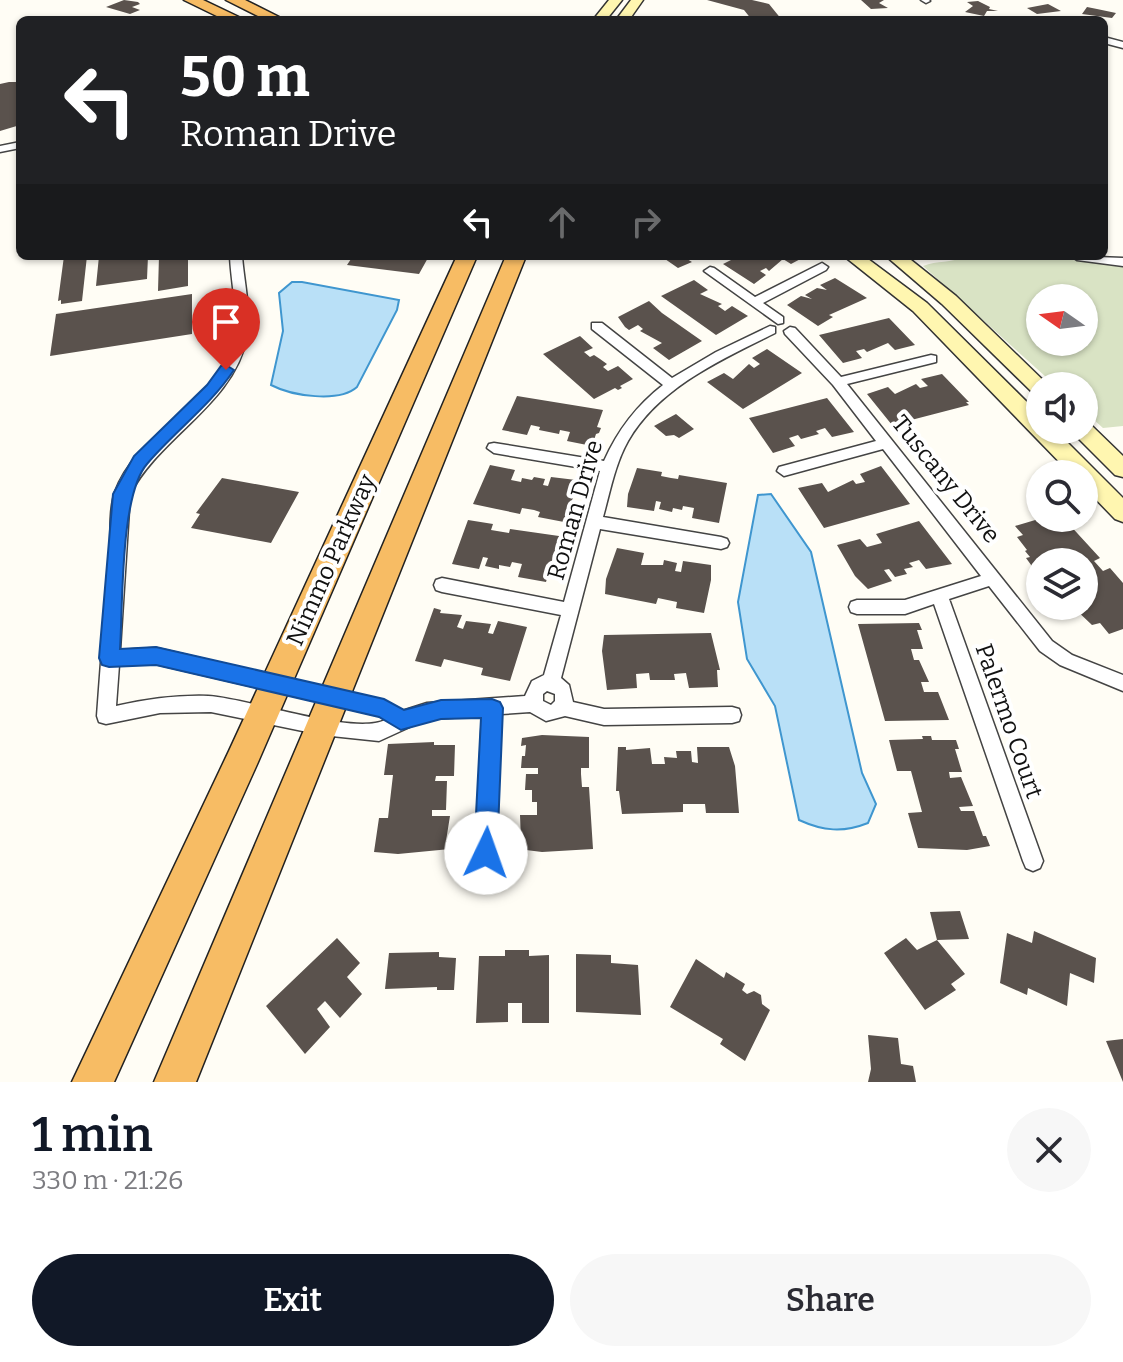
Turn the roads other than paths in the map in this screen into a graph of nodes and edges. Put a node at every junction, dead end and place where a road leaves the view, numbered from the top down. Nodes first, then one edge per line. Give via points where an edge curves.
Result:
1 (233, 0) edge
2 (616, 0) edge
3 (197, 3) edge
4 (228, 16) edge
5 (243, 16) edge
6 (269, 16) edge
7 (602, 16) edge
8 (236, 260) edge
9 (465, 260) edge
10 (858, 260) edge
11 (900, 260) edge
12 (822, 267) dead end
13 (511, 268) edge
14 (710, 271) dead end
15 (755, 302) junction
16 (774, 325) junction
17 (597, 326) dead end
18 (931, 359) dead end
19 (1026, 374) edge
20 (838, 382) junction
21 (669, 383) junction
22 (1026, 414) edge
23 (887, 443) junction
24 (1056, 444) edge
25 (1097, 444) edge
26 (494, 448) dead end
27 (609, 467) junction
28 (1123, 469) edge
29 (784, 471) dead end
30 (1123, 513) edge
31 (595, 522) junction
32 (721, 543) dead end
33 (994, 578) junction
34 (442, 585) dead end
35 (940, 597) junction
36 (857, 607) dead end
37 (571, 610) junction
38 (109, 658) junction
39 (1117, 678) edge
40 (551, 683) junction
41 (276, 685) junction
42 (533, 704) junction
43 (561, 707) junction
44 (492, 708) junction
45 (328, 712) junction
46 (263, 715) junction
47 (732, 715) dead end
48 (401, 720) junction
49 (486, 853) dead end
50 (1033, 861) dead end
51 (93, 1082) edge
52 (175, 1082) edge

1 - 6 highway
2 - 7 main road
3 - 4 highway
3 - 5 highway
8 - 38 street via 240,337 235,351 213,389 140,461 122,494
9 - 41 highway, Nimmo Parkway
10 - 22 main road via 920,307
11 - 19 main road
12 - 15 street
13 - 45 highway
14 - 15 street
15 - 16 street
16 - 20 street, Tuscany Drive via 782,334 790,331
16 - 21 street, Roman Drive
17 - 21 street
18 - 20 street
20 - 23 street, Tuscany Drive
21 - 27 street, Roman Drive via 632,419
23 - 29 street
23 - 33 street, Tuscany Drive
24 - 30 main road
25 - 28 main road
26 - 27 street
27 - 31 street, Roman Drive
31 - 32 street
31 - 37 street, Roman Drive
33 - 35 street
33 - 39 street, Tuscany Drive via 1046,646 1066,660
34 - 37 street
35 - 36 street via 905,607
35 - 50 street, Palermo Court
37 - 40 street, Roman Drive
38 - 41 street via 156,656
38 - 46 street via 106,716 160,705 211,704
40 - 42 street via 537,687
40 - 43 street via 563,690
41 - 45 street
41 - 46 highway, Nimmo Parkway
42 - 43 street via 546,712
42 - 44 street
43 - 47 street via 604,717
44 - 48 street via 441,709
44 - 49 street
45 - 46 street
45 - 48 street via 384,709
45 - 48 street via 379,732
45 - 52 highway
46 - 51 highway, Nimmo Parkway

